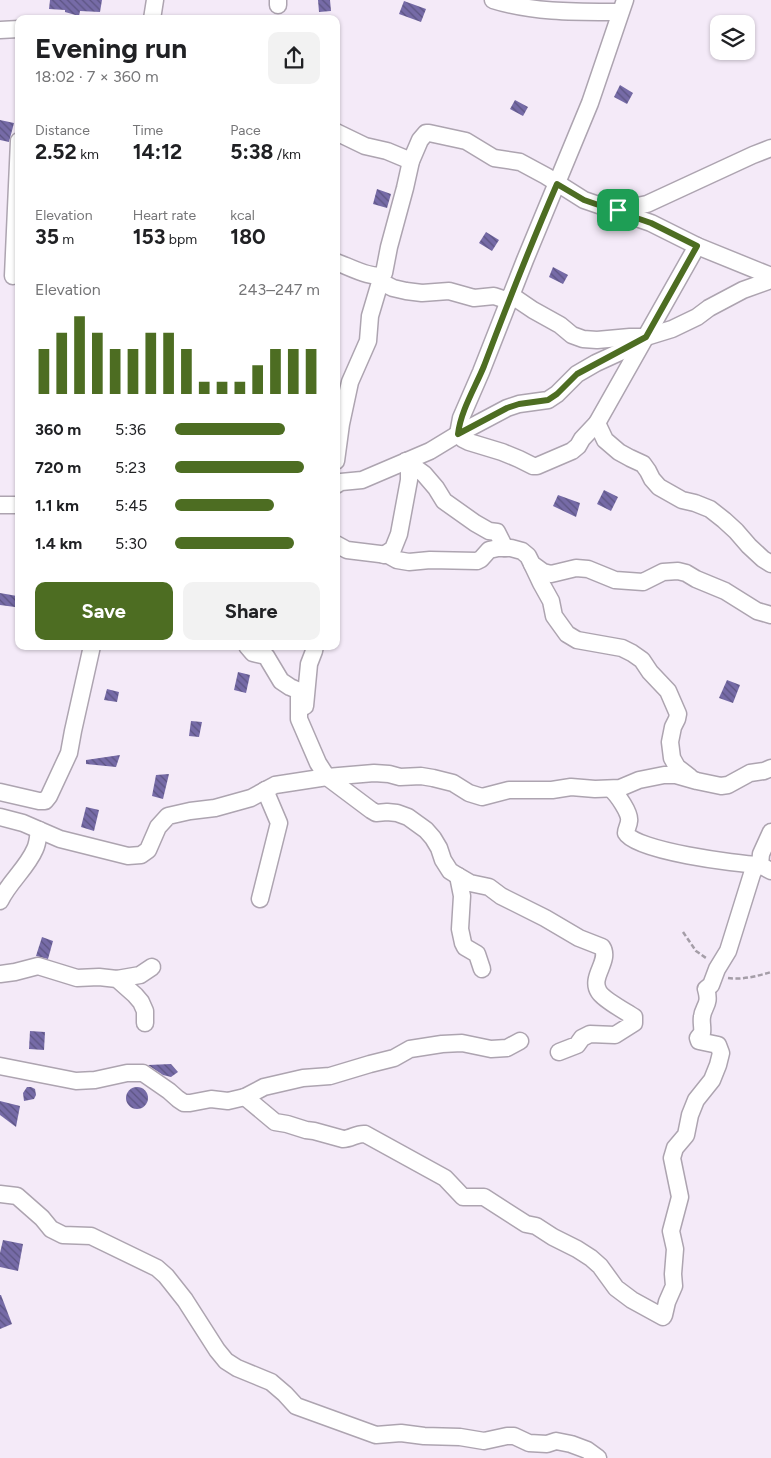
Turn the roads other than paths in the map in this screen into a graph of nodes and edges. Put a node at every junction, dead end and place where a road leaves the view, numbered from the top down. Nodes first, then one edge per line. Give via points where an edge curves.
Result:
1 (155, 0) edge
2 (493, 0) edge
3 (622, 6) edge
4 (153, 15) edge
5 (15, 29) edge
6 (0, 30) edge
7 (340, 134) edge
8 (771, 148) edge
9 (411, 161) junction
10 (557, 184) junction
11 (15, 201) edge
12 (618, 210) junction
13 (697, 246) junction
14 (340, 263) edge
15 (771, 276) edge
16 (10, 277) edge
17 (380, 277) junction
18 (771, 280) edge
19 (510, 298) junction
20 (646, 337) junction
21 (597, 423) junction
22 (340, 431) edge
23 (458, 434) junction
24 (408, 462) junction
25 (340, 483) edge
26 (0, 505) edge
27 (15, 505) edge
28 (340, 546) edge
29 (505, 548) junction
30 (384, 555) junction
31 (532, 564) junction
32 (771, 564) edge
33 (771, 615) edge
34 (91, 650) edge
35 (250, 650) edge
36 (314, 650) edge
37 (304, 733) junction
38 (771, 768) edge
39 (327, 777) junction
40 (693, 780) junction
41 (612, 789) junction
42 (265, 790) junction
43 (0, 792) edge
44 (0, 816) edge
45 (39, 830) junction
46 (771, 832) edge
47 (765, 868) edge
48 (458, 876) junction
49 (260, 899) dead end
50 (0, 901) edge
51 (152, 967) dead end
52 (482, 969) dead end
53 (0, 974) edge
54 (117, 979) junction
55 (145, 1023) dead end
56 (520, 1041) dead end
57 (559, 1052) dead end
58 (0, 1066) edge
59 (245, 1097) junction
60 (0, 1194) edge
61 (598, 1458) edge

1 - 4 street
2 - 3 street via 541,10
3 - 10 street via 590,103
5 - 6 street
7 - 9 street
8 - 12 street via 648,204
9 - 10 street via 426,133 433,134 466,141 494,158 520,162
9 - 17 street via 384,273
10 - 12 street via 584,200
10 - 19 street
11 - 16 street
12 - 13 street via 668,230
13 - 15 street
13 - 20 street
14 - 17 street
17 - 19 street via 393,288 406,291 449,291 474,298
17 - 22 street via 370,316 368,341 350,382
18 - 20 street via 743,290 685,323
19 - 20 street via 572,335 597,340
19 - 23 street
20 - 21 street
20 - 23 street via 577,374 548,400 507,408
21 - 23 street via 572,451 537,466 469,442
21 - 32 street via 605,440 619,452 643,464 659,488 710,509
23 - 24 street
24 - 25 street via 362,480
24 - 29 street via 424,474 444,501 475,523 497,532
24 - 30 street via 409,480 400,534 393,549
26 - 27 street
28 - 30 street
29 - 30 street via 489,550 473,562 410,562
29 - 31 street via 522,551
31 - 33 street via 551,574 576,568 588,569 622,581 643,582 663,572 678,571
31 - 40 street via 551,600 554,616 567,634 577,640 622,648 632,653 668,691 678,714 670,742 672,758 677,767
34 - 43 street via 69,753 50,796 39,801
35 - 37 street via 266,656 282,681 297,690 300,697 299,719
36 - 37 street via 308,664 307,728
37 - 39 street
38 - 40 street via 750,773 722,786
39 - 41 street via 374,773 421,776 453,783 482,797 509,790
39 - 42 street via 275,785
39 - 48 street via 376,813 397,813 426,830 450,871
40 - 41 street via 664,775
41 - 47 street via 629,817 626,833 631,839 648,847
42 - 45 street via 251,798 215,808 168,816 158,827 148,850 141,855 128,856 60,839
42 - 49 street via 279,823
44 - 45 street
45 - 50 street via 35,849
46 - 47 street via 761,854
47 - 59 street via 755,868 752,874 728,951 706,990 708,1004 698,1038 699,1041 718,1045 721,1053 712,1080 696,1100 686,1135 672,1158 680,1197 671,1232 675,1249 674,1286 662,1318 616,1288 591,1258 536,1226 526,1224 484,1197 463,1197 444,1178 365,1134 343,1139 275,1122
48 - 52 street via 462,896 460,929 463,943 478,954
48 - 57 street via 470,883 489,887 604,950 596,983 599,992 632,1016 634,1023 615,1035 590,1034 577,1045
51 - 54 street via 140,975
53 - 54 street via 38,966 77,978 99,976
54 - 55 street via 141,1002
56 - 59 street via 508,1048 491,1049 462,1043 410,1049 394,1058 330,1076 264,1087
58 - 59 street via 76,1081 128,1072 143,1073 184,1103
60 - 61 street via 17,1196 51,1229 63,1236 91,1236 157,1268 185,1300 226,1361 271,1382 296,1406 376,1435 402,1433 484,1441 514,1436 529,1443 556,1441 571,1444

